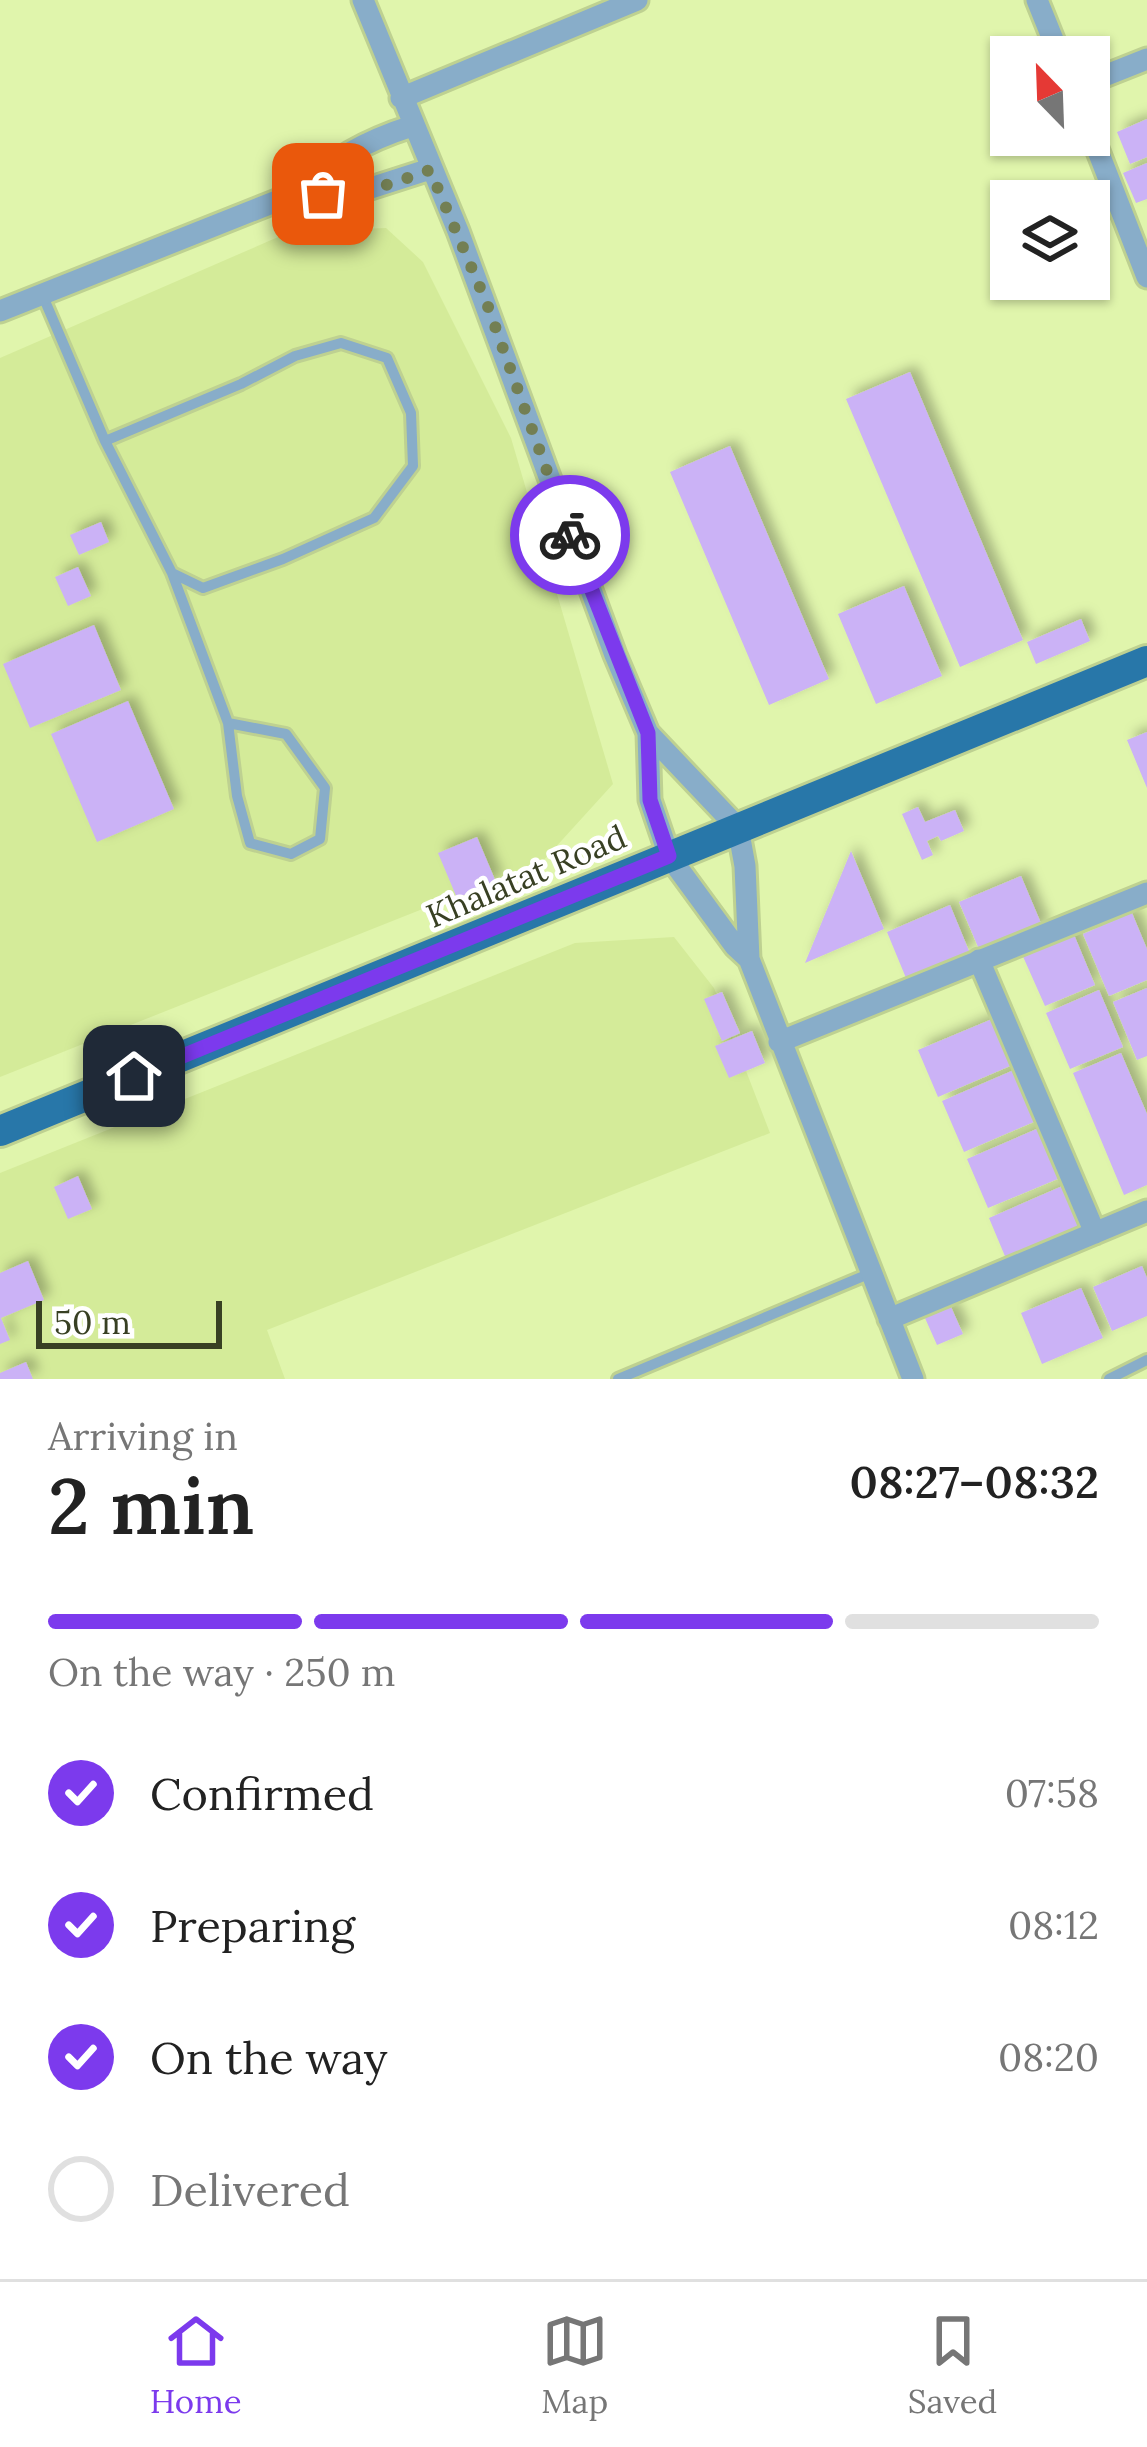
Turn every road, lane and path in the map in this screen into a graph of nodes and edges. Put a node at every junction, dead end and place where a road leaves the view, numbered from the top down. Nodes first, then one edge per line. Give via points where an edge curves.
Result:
1 (363, 0) edge
2 (637, 0) edge
3 (1037, 0) edge
4 (1052, 36) edge
5 (1147, 59) edge
6 (1110, 74) edge
7 (401, 98) junction
8 (412, 126) junction
9 (1100, 156) edge
10 (430, 170) junction
11 (297, 193) junction
12 (1147, 277) edge
13 (42, 294) junction
14 (0, 310) edge
15 (105, 441) junction
16 (172, 573) junction
17 (1147, 661) edge
18 (228, 723) junction
19 (648, 733) junction
20 (737, 827) junction
21 (669, 856) junction
22 (1147, 892) edge
23 (749, 959) junction
24 (979, 960) junction
25 (779, 1042) junction
26 (0, 1131) edge
27 (1147, 1210) edge
28 (1095, 1232) junction
29 (871, 1273) junction
30 (889, 1319) junction
31 (1147, 1360) edge
32 (618, 1379) edge
33 (913, 1379) edge
34 (1109, 1379) edge

1 - 7 street
2 - 7 street
3 - 4 street
5 - 6 street
7 - 8 street
8 - 10 street
8 - 11 street via 337,158
9 - 12 street
10 - 11 street via 349,195
10 - 19 street
11 - 13 street
13 - 14 street
13 - 15 lane
15 - 16 lane
15 - 16 lane via 295,356 340,343 387,358 411,413 413,466 374,518 203,589
16 - 18 lane
17 - 20 main road, Khalatat Road
18 - 18 lane via 250,843 292,854 320,839 325,788 286,734
19 - 20 street
19 - 21 street via 650,800
20 - 21 main road, Khalatat Road
20 - 23 street
21 - 23 street
21 - 26 main road, Khalatat Road
22 - 24 street
23 - 25 street
24 - 25 street
24 - 28 street
25 - 29 street
27 - 28 street
28 - 30 street
29 - 30 street
29 - 32 lane
30 - 33 street
31 - 34 lane

